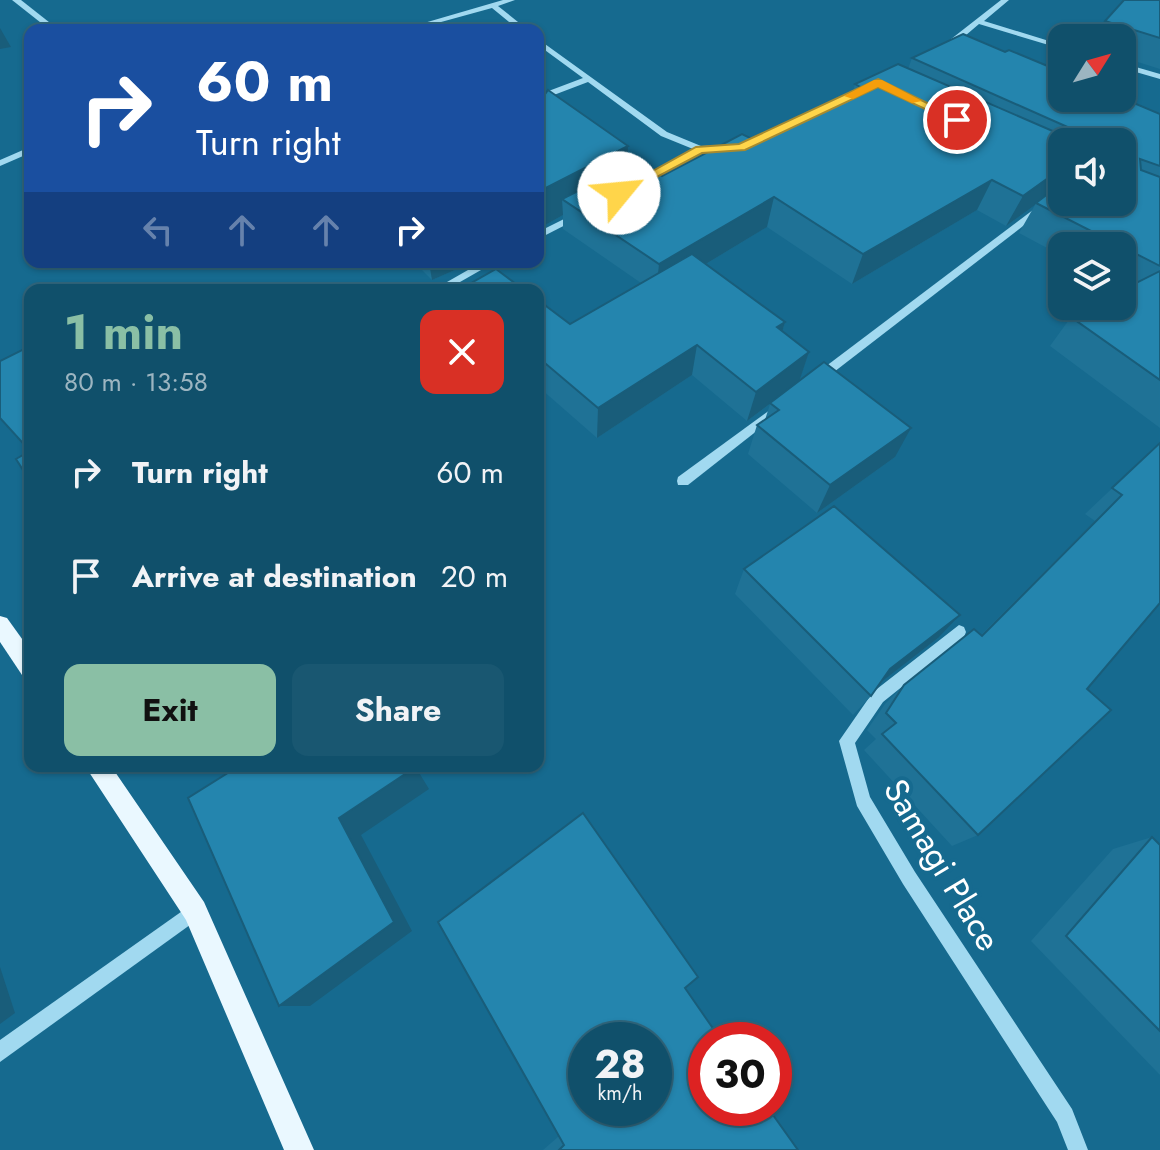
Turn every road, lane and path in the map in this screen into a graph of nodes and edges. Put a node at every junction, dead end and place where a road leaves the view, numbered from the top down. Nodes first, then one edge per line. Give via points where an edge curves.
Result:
1 (16, 0) edge
2 (511, 0) edge
3 (1005, 0) edge
4 (493, 5) junction
5 (979, 22) junction
6 (47, 24) edge
7 (422, 24) edge
8 (517, 24) edge
9 (1048, 43) edge
10 (544, 45) edge
11 (936, 55) edge
12 (1136, 69) edge
13 (1160, 77) edge
14 (589, 79) junction
15 (544, 96) edge
16 (741, 148) edge
17 (700, 149) junction
18 (24, 153) edge
19 (0, 163) edge
20 (632, 186) edge
21 (1048, 202) edge
22 (592, 207) edge
23 (544, 233) edge
24 (479, 268) edge
25 (449, 284) edge
26 (809, 384) edge
27 (784, 404) edge
28 (683, 481) dead end
29 (0, 625) edge
30 (959, 632) edge
31 (24, 659) edge
32 (101, 772) edge
33 (195, 911) junction
34 (0, 1052) edge
35 (299, 1150) edge
36 (1078, 1150) edge

1 - 6 street
2 - 4 street
3 - 5 street
4 - 7 street
4 - 8 street
5 - 9 street
5 - 11 street
10 - 14 street
12 - 13 street
14 - 15 street
14 - 17 street via 664,134
16 - 17 street
17 - 20 street
18 - 19 street
21 - 26 street
22 - 23 street
24 - 25 street
27 - 28 street
29 - 31 main road
30 - 36 street, Samagi Place via 878,697 847,741 863,800 1065,1116
32 - 33 main road
33 - 34 street
33 - 35 main road

